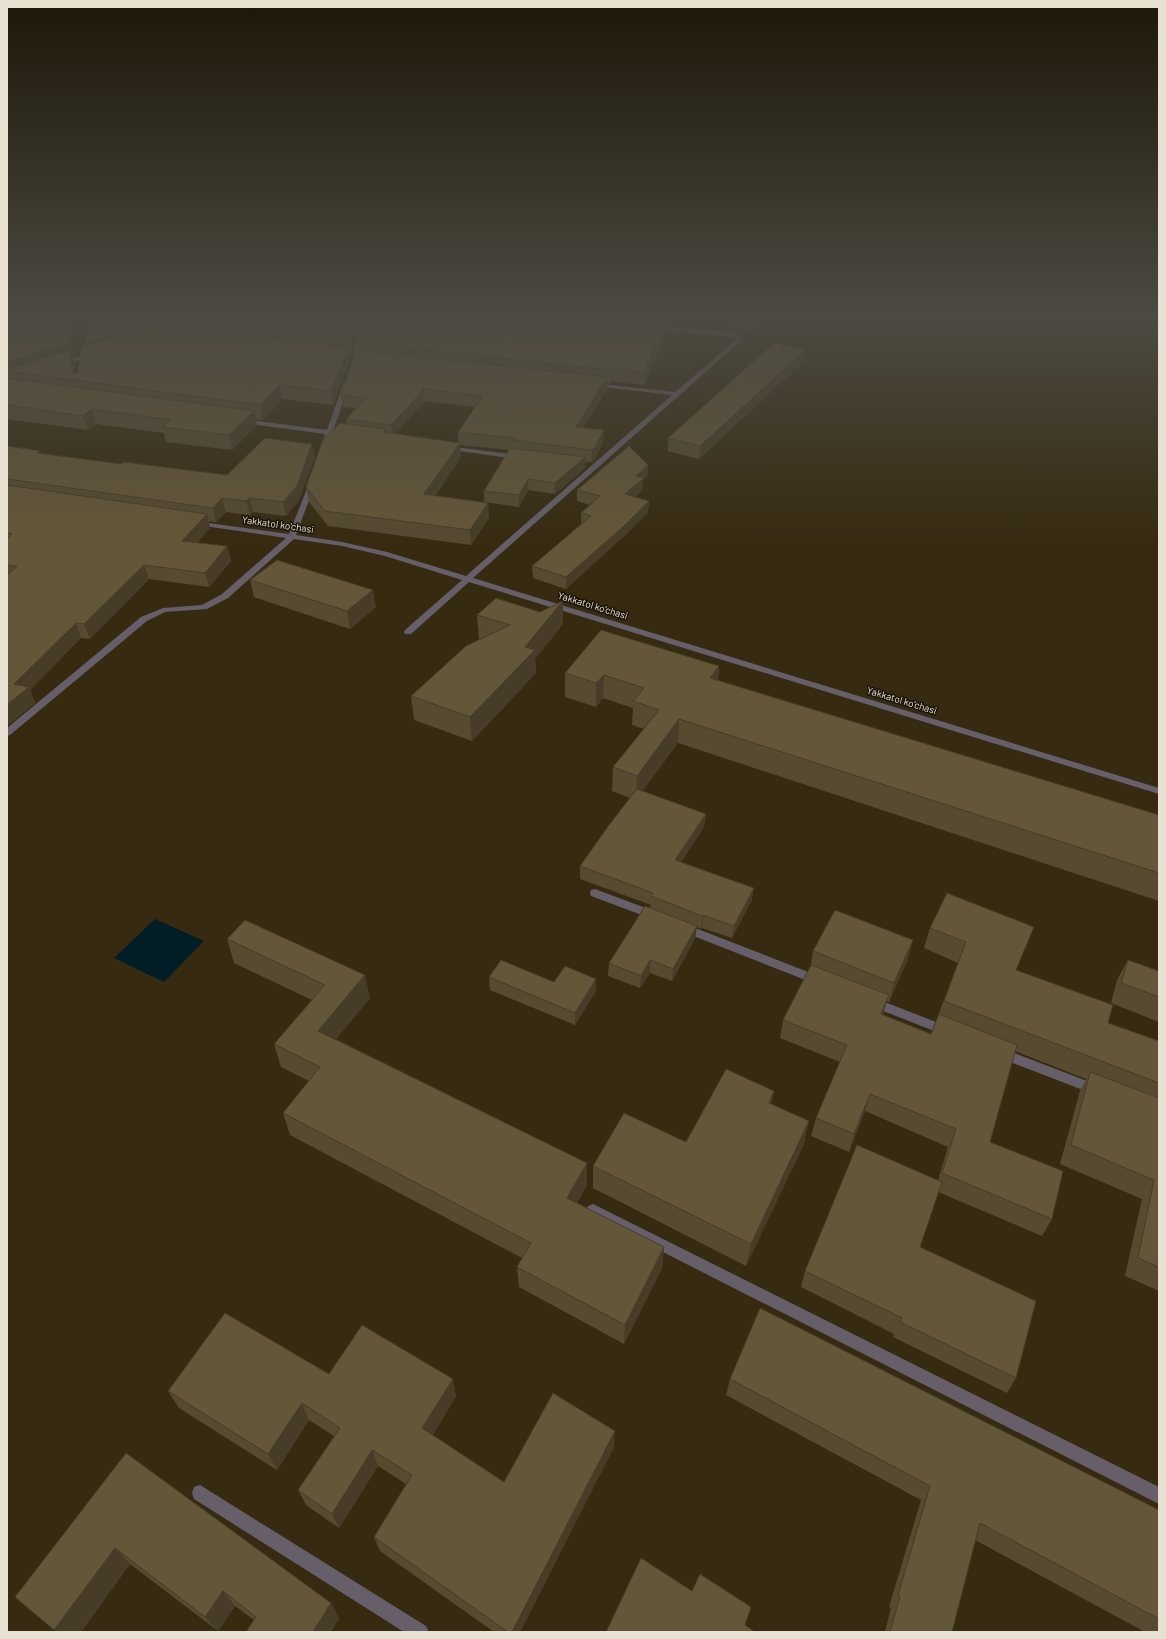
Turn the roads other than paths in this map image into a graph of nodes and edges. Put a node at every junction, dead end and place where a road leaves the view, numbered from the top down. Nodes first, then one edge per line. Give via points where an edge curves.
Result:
1 (343, 392) edge
2 (664, 392) edge
3 (677, 394) joint
4 (234, 420) edge
5 (329, 432) junction
6 (352, 435) edge
7 (324, 446) edge
8 (438, 446) edge
9 (523, 457) edge
10 (585, 465) edge
11 (593, 466) junction
12 (315, 474) edge
13 (192, 522) edge
14 (292, 537) junction
15 (469, 578) junction
16 (408, 632) dead end
17 (7, 733) edge
18 (1159, 791) edge
19 (595, 892) dead end
20 (662, 919) edge
21 (677, 925) edge
22 (825, 983) edge
23 (862, 998) edge
24 (959, 1036) edge
25 (988, 1048) edge
26 (1107, 1095) edge
27 (593, 1210) edge
28 (200, 1493) dead end
29 (1159, 1496) edge
30 (420, 1632) edge

1 - 5 street
2 - 3 street
3 - 11 street
4 - 5 street
5 - 6 street
5 - 7 street
8 - 9 street
10 - 11 street
11 - 15 street
12 - 14 street
13 - 14 street, Yakkatol ko'chasi
14 - 15 street, Yakkatol ko'chasi via 387,554
14 - 17 street via 225,596 204,607 163,610 144,619
15 - 16 street
15 - 18 street, Yakkatol ko'chasi
19 - 20 street
21 - 22 street
23 - 24 street
25 - 26 street
27 - 29 street
28 - 30 street

